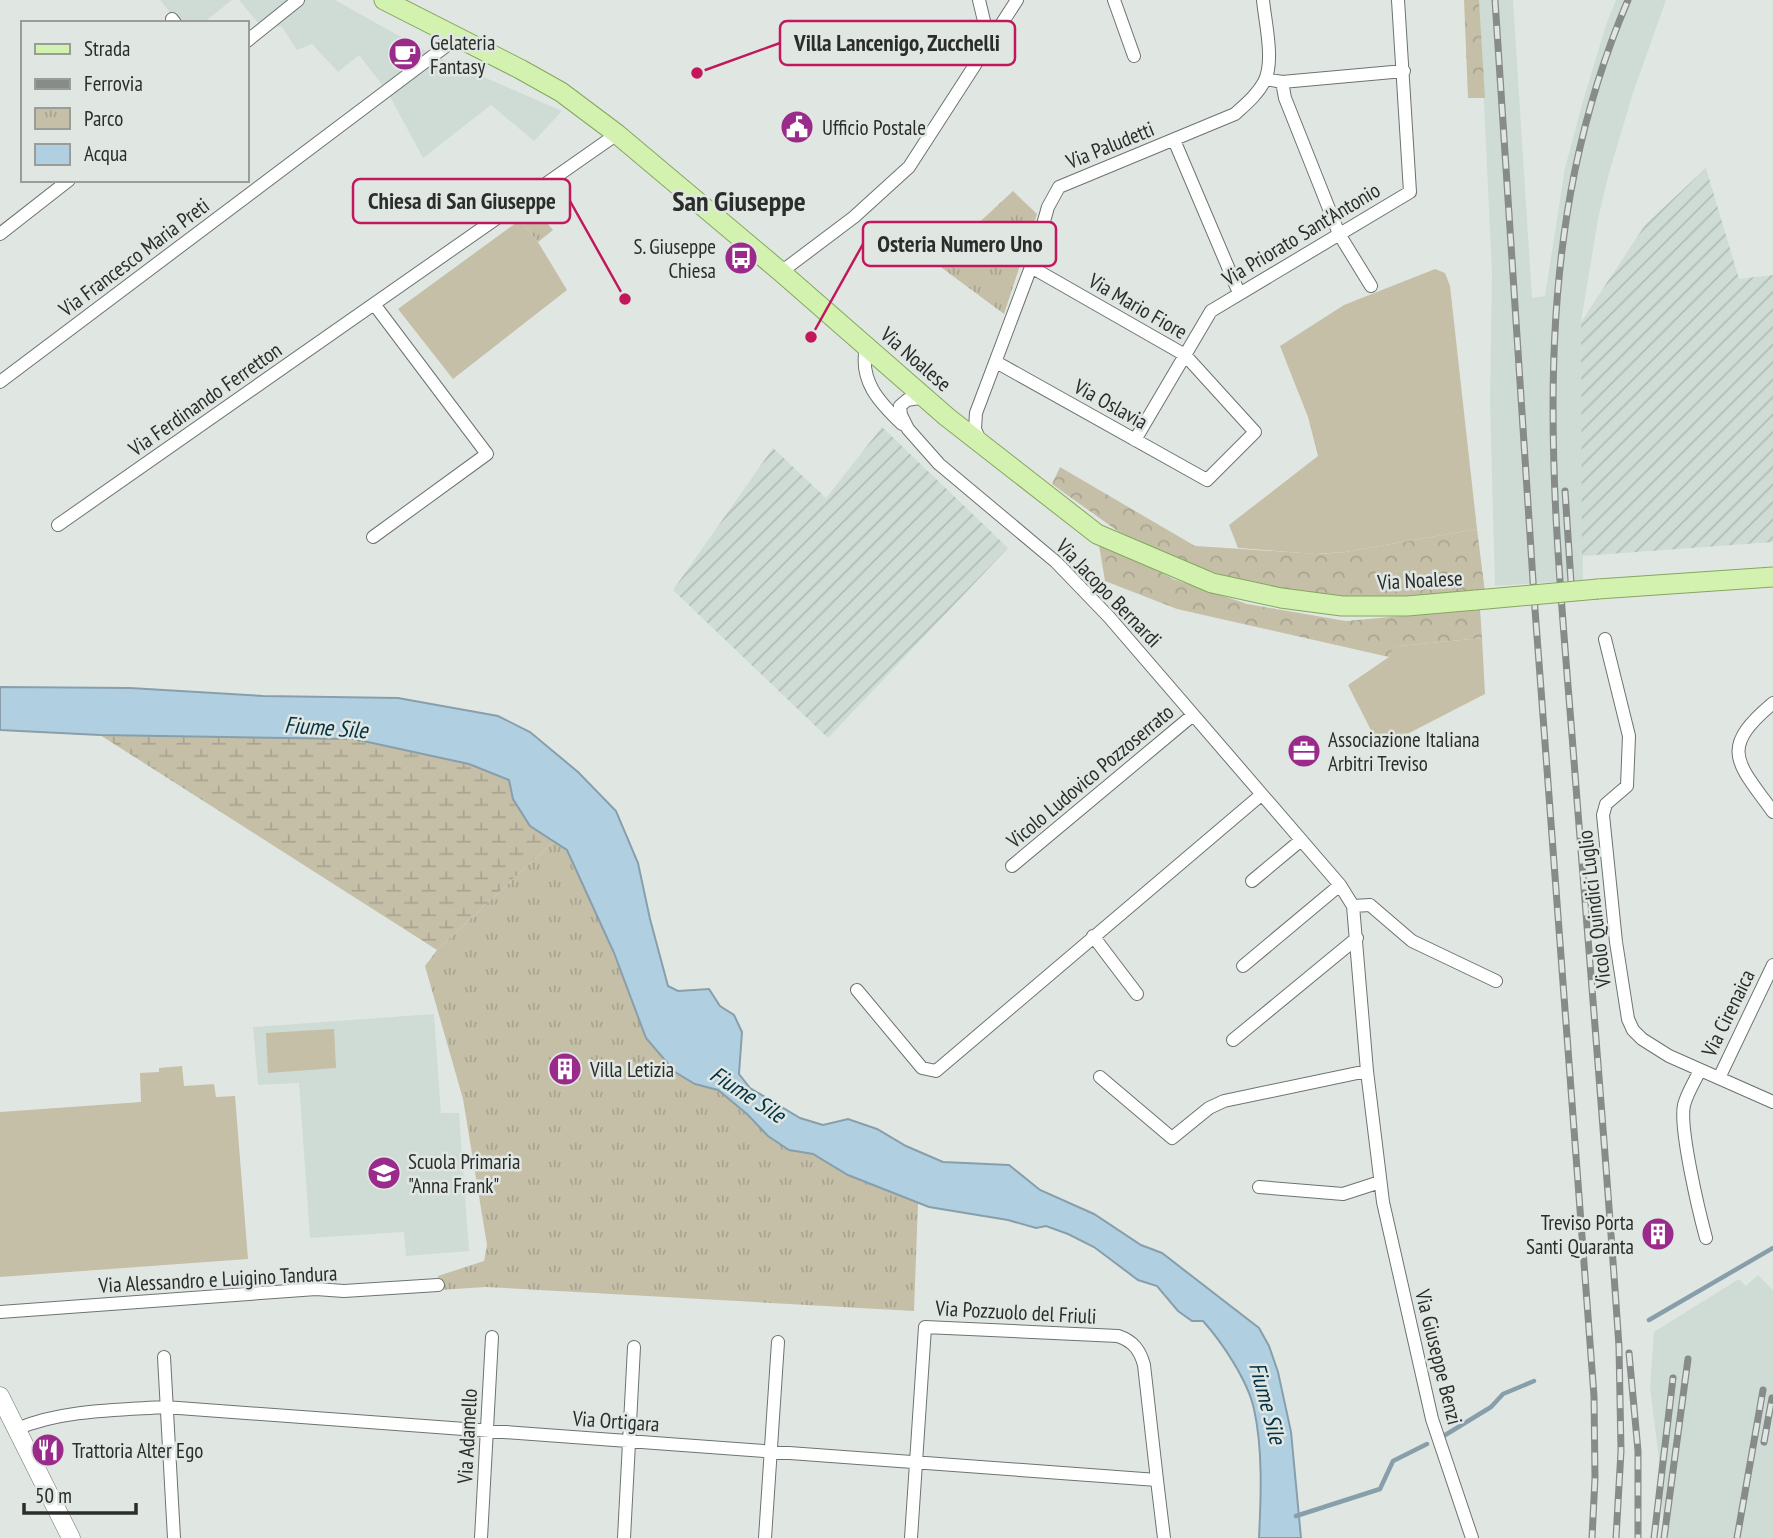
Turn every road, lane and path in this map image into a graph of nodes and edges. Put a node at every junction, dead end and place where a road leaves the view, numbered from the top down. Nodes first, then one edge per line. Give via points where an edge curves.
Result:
1 (298, 0) edge
2 (384, 0) edge
3 (979, 0) edge
4 (1017, 0) edge
5 (1114, 0) edge
6 (1263, 0) edge
7 (1398, 0) edge
8 (458, 37) junction
9 (248, 40) edge
10 (989, 43) junction
11 (1134, 56) dead end
12 (1404, 71) junction
13 (1266, 79) junction
14 (1282, 82) junction
15 (617, 134) junction
16 (1174, 140) junction
17 (66, 182) edge
18 (0, 234) edge
19 (1339, 234) junction
20 (1031, 267) junction
21 (781, 272) junction
22 (1371, 286) dead end
23 (1240, 293) junction
24 (374, 304) junction
25 (866, 347) junction
26 (1185, 355) junction
27 (996, 362) junction
28 (0, 382) edge
29 (925, 397) junction
30 (908, 429) junction
31 (1135, 440) junction
32 (981, 444) junction
33 (1207, 480) joint
34 (58, 525) dead end
35 (373, 537) dead end
36 (1773, 577) edge
37 (1605, 639) dead end
38 (1773, 703) edge
39 (1193, 715) junction
40 (1261, 795) junction
41 (1773, 811) edge
42 (1300, 841) junction
43 (1012, 866) dead end
44 (1252, 881) dead end
45 (1340, 885) junction
46 (1353, 906) junction
47 (1093, 936) junction
48 (1357, 938) junction
49 (1773, 965) edge
50 (1243, 966) dead end
51 (1496, 981) dead end
52 (857, 990) dead end
53 (1137, 994) dead end
54 (1233, 1040) dead end
55 (1367, 1070) junction
56 (1700, 1070) junction
57 (1100, 1077) dead end
58 (1718, 1078) junction
59 (1773, 1102) edge
60 (1380, 1182) junction
61 (1259, 1187) dead end
62 (1706, 1238) dead end
63 (438, 1285) dead end
64 (0, 1312) edge
65 (492, 1336) dead end
66 (778, 1342) dead end
67 (634, 1347) dead end
68 (164, 1357) dead end
69 (0, 1396) edge
70 (165, 1407) junction
71 (17, 1429) junction
72 (486, 1431) junction
73 (627, 1441) junction
74 (769, 1451) junction
75 (916, 1462) junction
76 (1157, 1480) junction
77 (71, 1538) edge
78 (174, 1538) edge
79 (481, 1538) edge
80 (624, 1538) edge
81 (765, 1538) edge
82 (911, 1538) edge
83 (1164, 1538) edge
84 (1472, 1538) edge

1 - 9 street
2 - 8 main road, Via Noalese
3 - 10 street
4 - 10 street
5 - 11 street
6 - 13 street via 1269,55
7 - 12 street, Via Priorato Sant'Antonio
8 - 15 main road, Via Noalese via 561,92
8 - 28 street, Via Francesco Maria Preti
10 - 21 street via 909,167 854,217
12 - 14 street
12 - 19 street, Via Priorato Sant'Antonio via 1410,192
13 - 14 street
13 - 16 street, Via Paludetti via 1235,114
14 - 19 street
15 - 21 main road, Via Noalese
15 - 24 street, Via Ferdinando Ferretton
16 - 20 street, Via Paludetti via 1059,187 1048,207
16 - 23 street
17 - 18 street
19 - 22 street
19 - 23 street, Via Priorato Sant'Antonio
20 - 26 street, Via Mario Fiore
20 - 27 street, Via Paludetti
21 - 25 main road, Via Noalese
23 - 26 street, Via Priorato Sant'Antonio via 1211,311
24 - 34 street, Via Ferdinando Ferretton
24 - 35 street via 487,454
25 - 29 main road, Via Noalese
25 - 30 street, Via Jacopo Bernardi via 869,386
26 - 31 street, Via Priorato Sant'Antonio
26 - 33 street, Via Mario Fiore via 1255,432
27 - 31 street, Via Oslavia
27 - 32 street, Via Paludetti via 976,413 975,429
29 - 30 street via 900,406
29 - 32 main road, Via Noalese
30 - 39 street, Via Jacopo Bernardi via 939,464 1070,574
31 - 33 street, Via Oslavia
32 - 36 main road, Via Noalese, bridge via 1097,534 1212,583 1281,598 1342,606 1407,606
37 - 56 street, Vicolo Quindici Luglio via 1630,747 1627,786 1606,804 1602,815 1628,1019 1642,1039
38 - 41 street via 1739,739 1738,756
39 - 40 street, Via Jacopo Bernardi
39 - 43 street, Vicolo Ludovico Pozzoserrato
40 - 42 street, Via Jacopo Bernardi
40 - 47 street
42 - 44 street
42 - 45 street, Via Jacopo Bernardi
45 - 46 street, Via Jacopo Bernardi
45 - 50 street
46 - 48 street, Via Giuseppe Benzi
46 - 51 street via 1370,905 1412,942
47 - 52 street via 936,1071 922,1068
47 - 53 street
48 - 54 street
48 - 55 street, Via Giuseppe Benzi
49 - 58 street, Via Cirenaica
55 - 57 street via 1224,1101 1172,1138
55 - 60 street, Via Giuseppe Benzi
56 - 58 street
56 - 62 street via 1684,1110
58 - 59 street
60 - 61 street via 1343,1194
60 - 84 street, Via Giuseppe Benzi via 1432,1419
63 - 64 street, Via Alessandro e Luigino Tandura via 316,1289
65 - 72 street, Via Adamello
66 - 74 street
67 - 73 street
68 - 70 street
69 - 71 street
70 - 71 street, Via Ortigara via 107,1410 37,1421
70 - 72 street, Via Ortigara
70 - 78 street
71 - 77 street
72 - 73 street, Via Ortigara
72 - 79 street, Via Adamello
73 - 74 street, Via Ortigara
73 - 80 street
74 - 75 street, Via Ortigara
74 - 81 street
75 - 76 street, Via Ortigara
75 - 76 street, Via Pozzuolo del Friuli via 925,1327 1118,1336 1142,1356
75 - 82 street, Via Pozzuolo del Friuli
76 - 83 street

